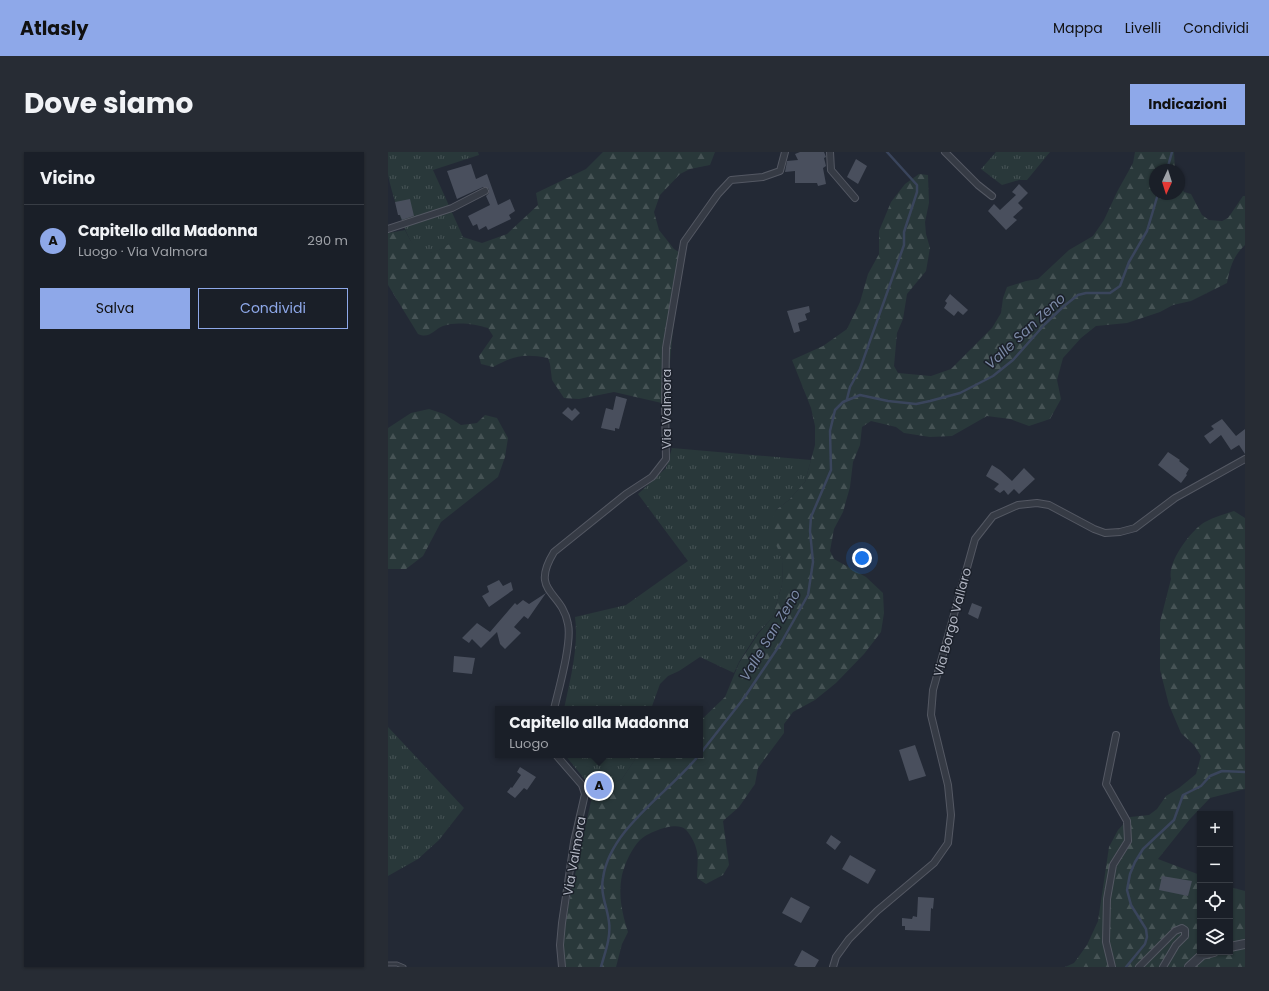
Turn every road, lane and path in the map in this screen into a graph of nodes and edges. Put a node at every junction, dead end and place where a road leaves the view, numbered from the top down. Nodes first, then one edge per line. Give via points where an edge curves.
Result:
1 (785, 152) edge
2 (830, 152) edge
3 (945, 152) edge
4 (485, 191) dead end
5 (992, 196) dead end
6 (855, 198) dead end
7 (388, 229) edge
8 (1245, 460) edge
9 (555, 706) edge
10 (1116, 736) dead end
11 (559, 758) edge
12 (1245, 944) edge
13 (1233, 946) edge
14 (1202, 955) edge
15 (388, 964) edge
16 (404, 967) edge
17 (562, 967) edge
18 (833, 967) edge
19 (1112, 967) edge
20 (1139, 967) edge
21 (1162, 967) edge
22 (1189, 967) edge

1 - 9 street, Via Valmora via 780,171 763,177 731,180 684,242 666,348 666,459 652,477 626,494 554,552 547,564 543,576 569,624
2 - 6 street via 831,170
3 - 5 street
4 - 7 street via 452,208
8 - 18 street, Via Borgo Vallaro via 1175,498 1134,528 1105,533 1049,505 1037,503 1018,505 993,516 974,539 933,690 931,715 948,785 951,815 948,843 934,863 849,938 836,957
10 - 19 street via 1106,784 1127,821 1128,841 1113,865 1107,898 1106,942
11 - 17 street, Via Valmora via 582,785 585,794 574,842 562,923
12 - 13 street
14 - 22 street
15 - 16 lane
20 - 21 street via 1175,931 1182,928 1185,930 1185,936

